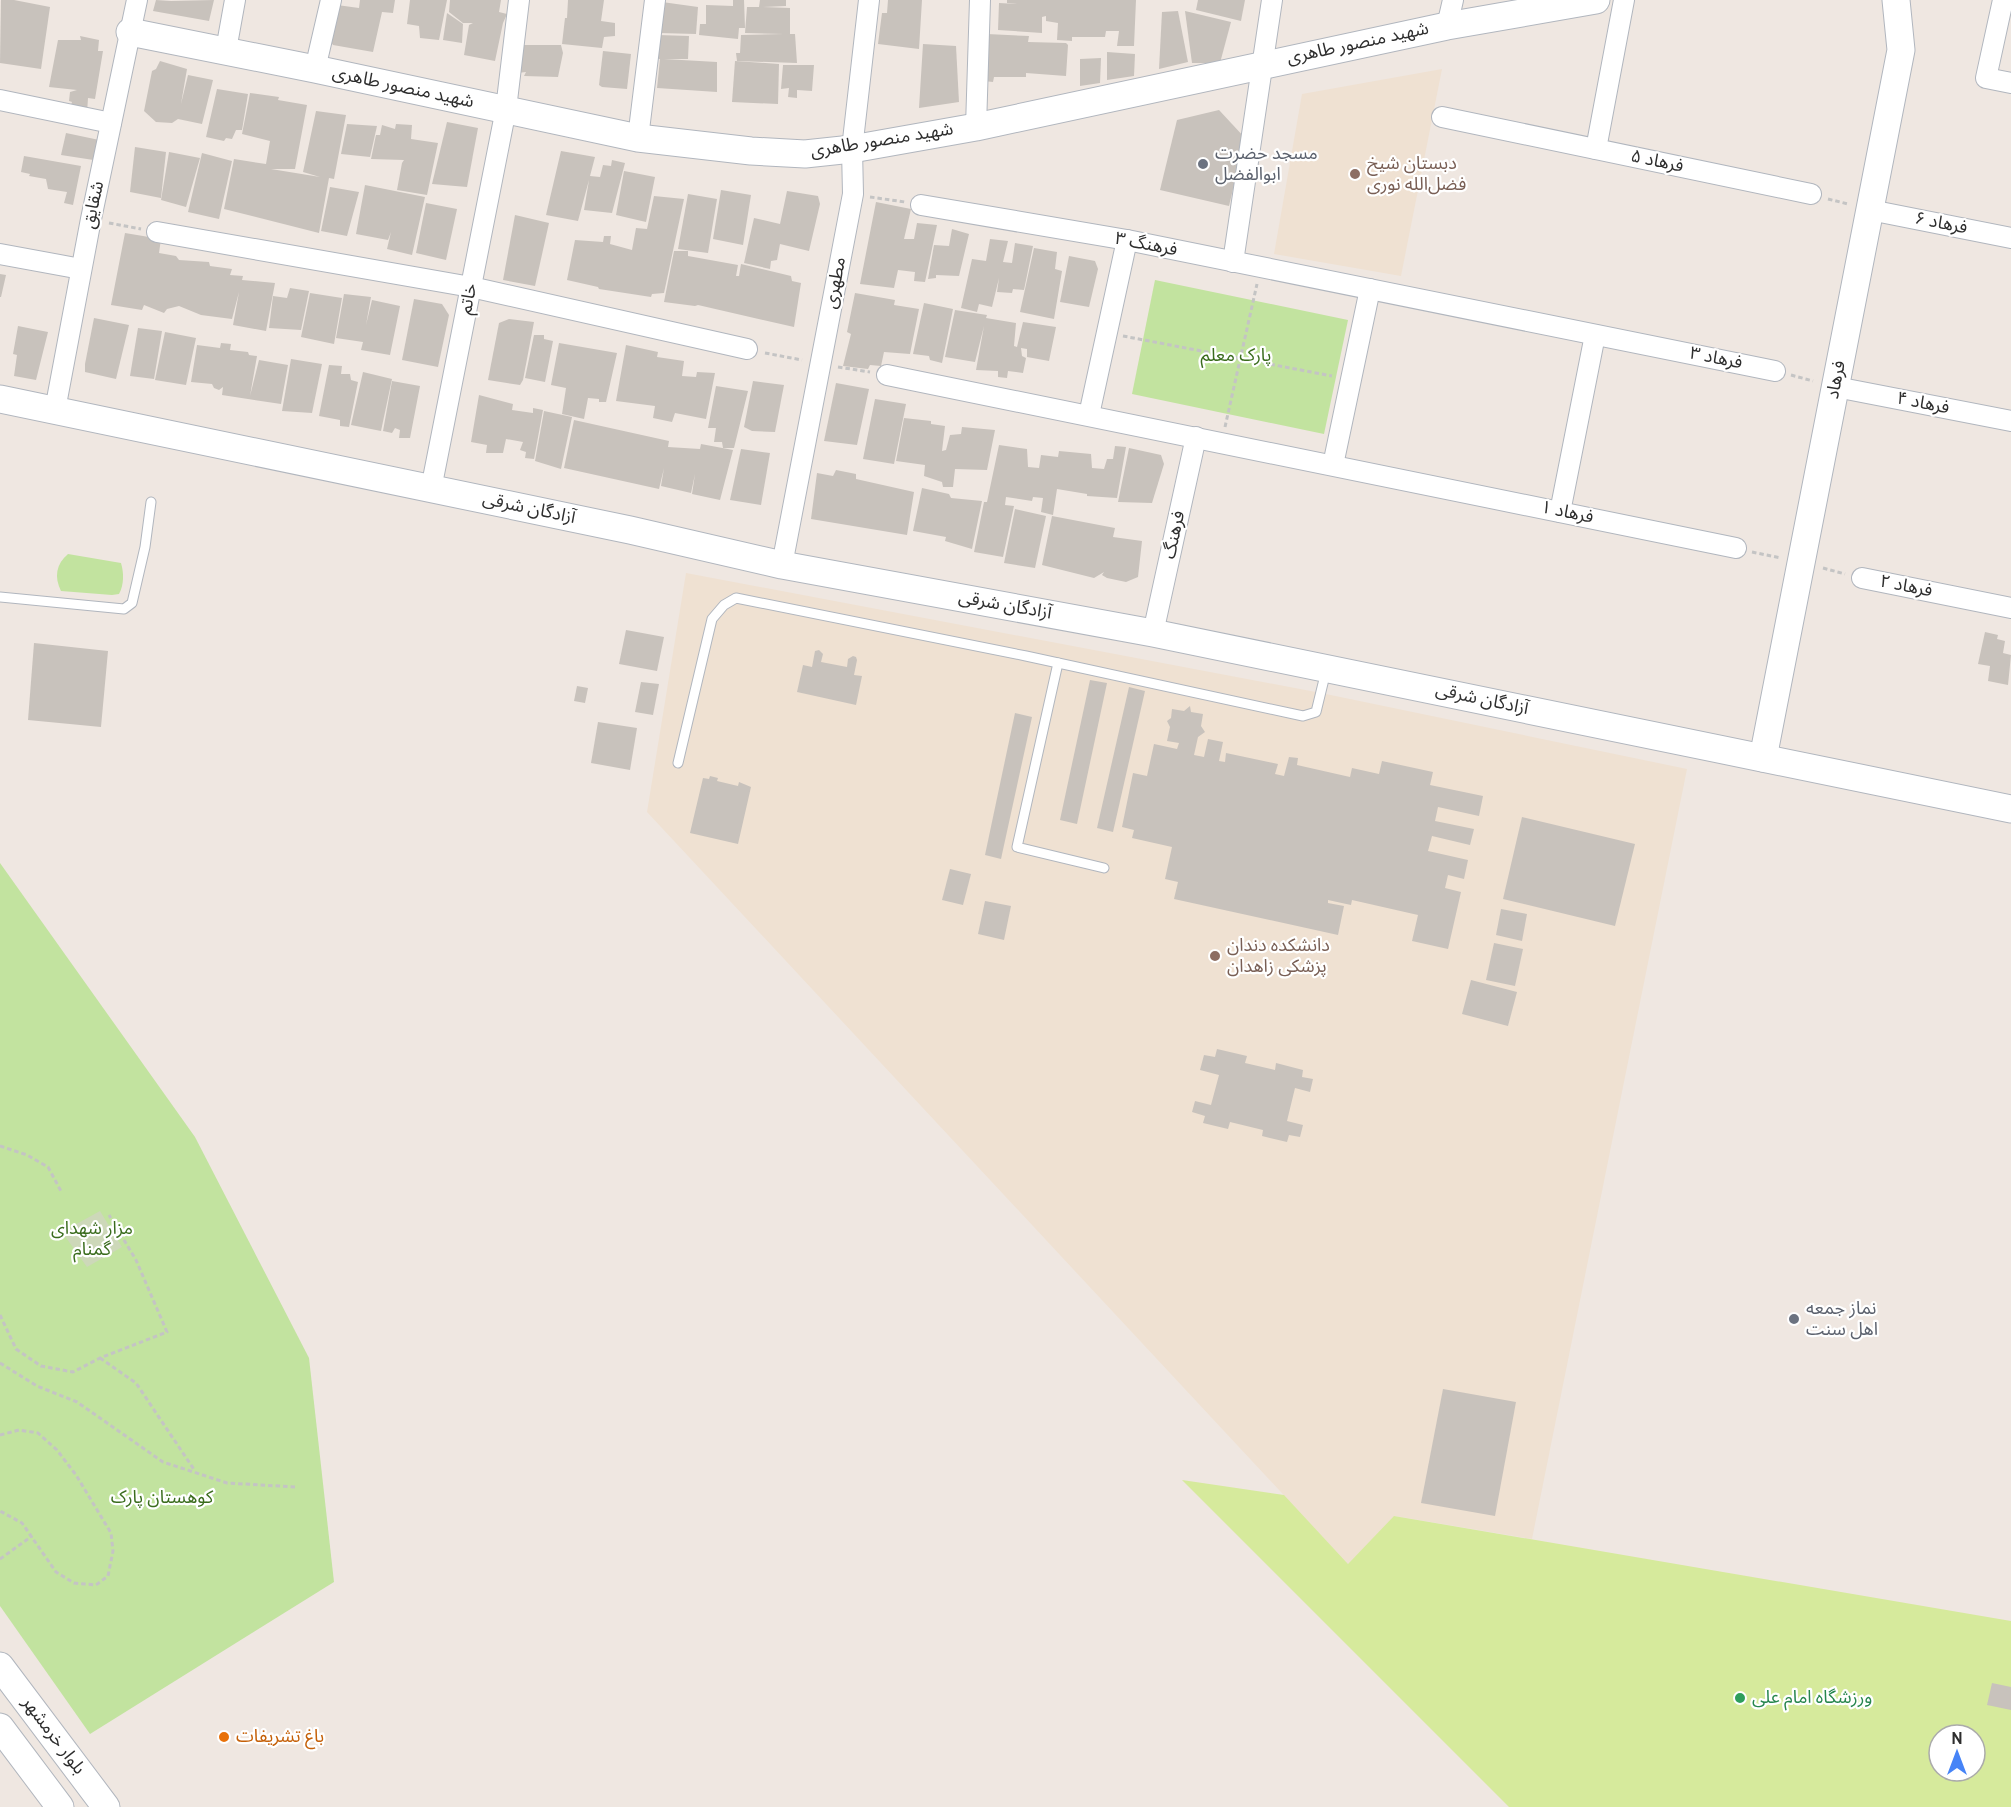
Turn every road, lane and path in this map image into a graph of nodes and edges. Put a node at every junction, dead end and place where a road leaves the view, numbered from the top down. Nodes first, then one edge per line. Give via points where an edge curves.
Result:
1 (137, 0) edge
2 (235, 0) edge
3 (331, 0) edge
4 (519, 0) edge
5 (655, 0) edge
6 (869, 0) edge
7 (980, 0) edge
8 (1272, 0) edge
9 (1596, 0) edge
10 (1624, 0) edge
11 (1896, 0) edge
12 (2003, 0) edge
13 (1450, 13) edge
14 (130, 32) junction
15 (226, 50) junction
16 (1262, 64) junction
17 (315, 69) junction
18 (2011, 83) edge
19 (0, 100) edge
20 (506, 110) junction
21 (1442, 117) dead end
22 (111, 123) junction
23 (976, 127) junction
24 (638, 138) junction
25 (852, 149) junction
26 (1596, 149) junction
27 (853, 194) junction
28 (1811, 194) joint
29 (921, 205) joint
30 (1870, 210) junction
31 (91, 219) junction
32 (158, 232) joint
33 (2011, 238) edge
34 (1127, 240) junction
35 (0, 254) edge
36 (1233, 262) junction
37 (1260, 267) junction
38 (81, 269) junction
39 (471, 287) junction
40 (1370, 289) junction
41 (1107, 333) junction
42 (1595, 335) junction
43 (747, 349) dead end
44 (1240, 358) junction
45 (1775, 371) joint
46 (887, 375) dead end
47 (1351, 380) junction
48 (1836, 387) junction
49 (0, 399) edge
50 (55, 410) junction
51 (1089, 415) junction
52 (2011, 422) edge
53 (1196, 437) junction
54 (1222, 442) junction
55 (1333, 465) junction
56 (431, 489) junction
57 (151, 501) dead end
58 (1560, 512) junction
59 (1736, 548) joint
60 (1801, 563) junction
61 (782, 564) junction
62 (1862, 578) joint
63 (0, 597) edge
64 (2011, 608) edge
65 (1154, 633) junction
66 (1058, 663) junction
67 (1326, 668) junction
68 (1763, 758) junction
69 (678, 763) dead end
70 (2011, 809) edge
71 (1104, 868) dead end
72 (0, 1146) edge
73 (62, 1193) dead end
74 (109, 1215) dead end
75 (0, 1315) edge
76 (100, 1358) junction
77 (0, 1363) edge
78 (0, 1435) edge
79 (196, 1472) junction
80 (295, 1487) dead end
81 (0, 1511) edge
82 (32, 1536) junction
83 (0, 1559) edge
84 (0, 1666) edge
85 (3, 1734) edge
86 (60, 1807) edge
87 (106, 1807) edge

1 - 14 street, شقایق
2 - 15 street
3 - 17 street
4 - 20 street, خاتم
5 - 24 street
6 - 25 street, مطهری
7 - 23 street
8 - 16 street
9 - 13 main road, شهید منصور طاهری
10 - 26 street
11 - 30 main road, فرهاد via 1901,50
12 - 18 street via 1986,78
13 - 16 main road, شهید منصور طاهری
14 - 15 main road, شهید منصور طاهری
14 - 22 street, شقایق
15 - 17 main road, شهید منصور طاهری
16 - 23 main road, شهید منصور طاهری
16 - 36 street
17 - 20 main road, شهید منصور طاهری
19 - 22 street
20 - 24 main road, شهید منصور طاهری
20 - 39 street, خاتم
21 - 26 street, فرهاد ۵
22 - 31 street, شقایق
23 - 25 main road, شهید منصور طاهری
24 - 25 main road, شهید منصور طاهری via 805,154
25 - 27 street, مطهری
26 - 28 street, فرهاد ۵
27 - 29 path
27 - 61 street, مطهری
28 - 30 path
29 - 34 street, فرهنگ ۳
30 - 33 street, فرهاد ۶
30 - 48 main road, فرهاد
31 - 32 path
31 - 38 street, شقایق
32 - 39 street
34 - 36 street, فرهنگ ۳
34 - 41 street
35 - 38 street
36 - 37 street, فرهنگ ۳
37 - 40 street, فرهنگ ۳
37 - 44 path
38 - 50 street, شقایق
39 - 43 street
39 - 56 street, خاتم
40 - 42 street, فرهاد ۳
40 - 47 street
41 - 44 path
41 - 51 street
42 - 45 street, فرهاد ۳
42 - 58 street
44 - 47 path
44 - 54 path
45 - 48 path
46 - 51 street, فرهاد ۱
47 - 55 street
48 - 52 street, فرهاد ۴
48 - 60 main road, فرهاد
49 - 50 main road, آزادگان شرقی
50 - 56 main road, آزادگان شرقی
51 - 53 street, فرهاد ۱
53 - 54 street, فرهاد ۱
53 - 65 street, فرهنگ
54 - 55 street, فرهاد ۱
55 - 58 street, فرهاد ۱
56 - 61 main road, آزادگان شرقی
57 - 63 lane via 146,547 132,603 124,609
58 - 59 street, فرهاد ۱
59 - 60 path
60 - 62 path, فرهاد ۲
60 - 68 main road, فرهاد
61 - 65 main road, آزادگان شرقی
62 - 64 street, فرهاد ۲
65 - 67 main road, آزادگان شرقی
66 - 67 lane via 1303,716 1316,712
66 - 69 lane via 736,598 712,619
66 - 71 lane via 1017,847
67 - 68 main road, آزادگان شرقی
68 - 70 main road, آزادگان شرقی
72 - 73 path via 48,1167
74 - 76 path via 136,1260 167,1332
75 - 76 path via 16,1349 40,1366 73,1372
76 - 79 path via 136,1383
77 - 79 path via 37,1386 77,1402 163,1462
78 - 82 path via 19,1430 38,1433 57,1450 111,1533 113,1551 108,1576 96,1585 74,1583 56,1572
79 - 80 path via 227,1483
81 - 82 path via 22,1523
82 - 83 path
84 - 87 main road, بلوار خرمشهر
85 - 86 main road, بلوار خرمشهر

